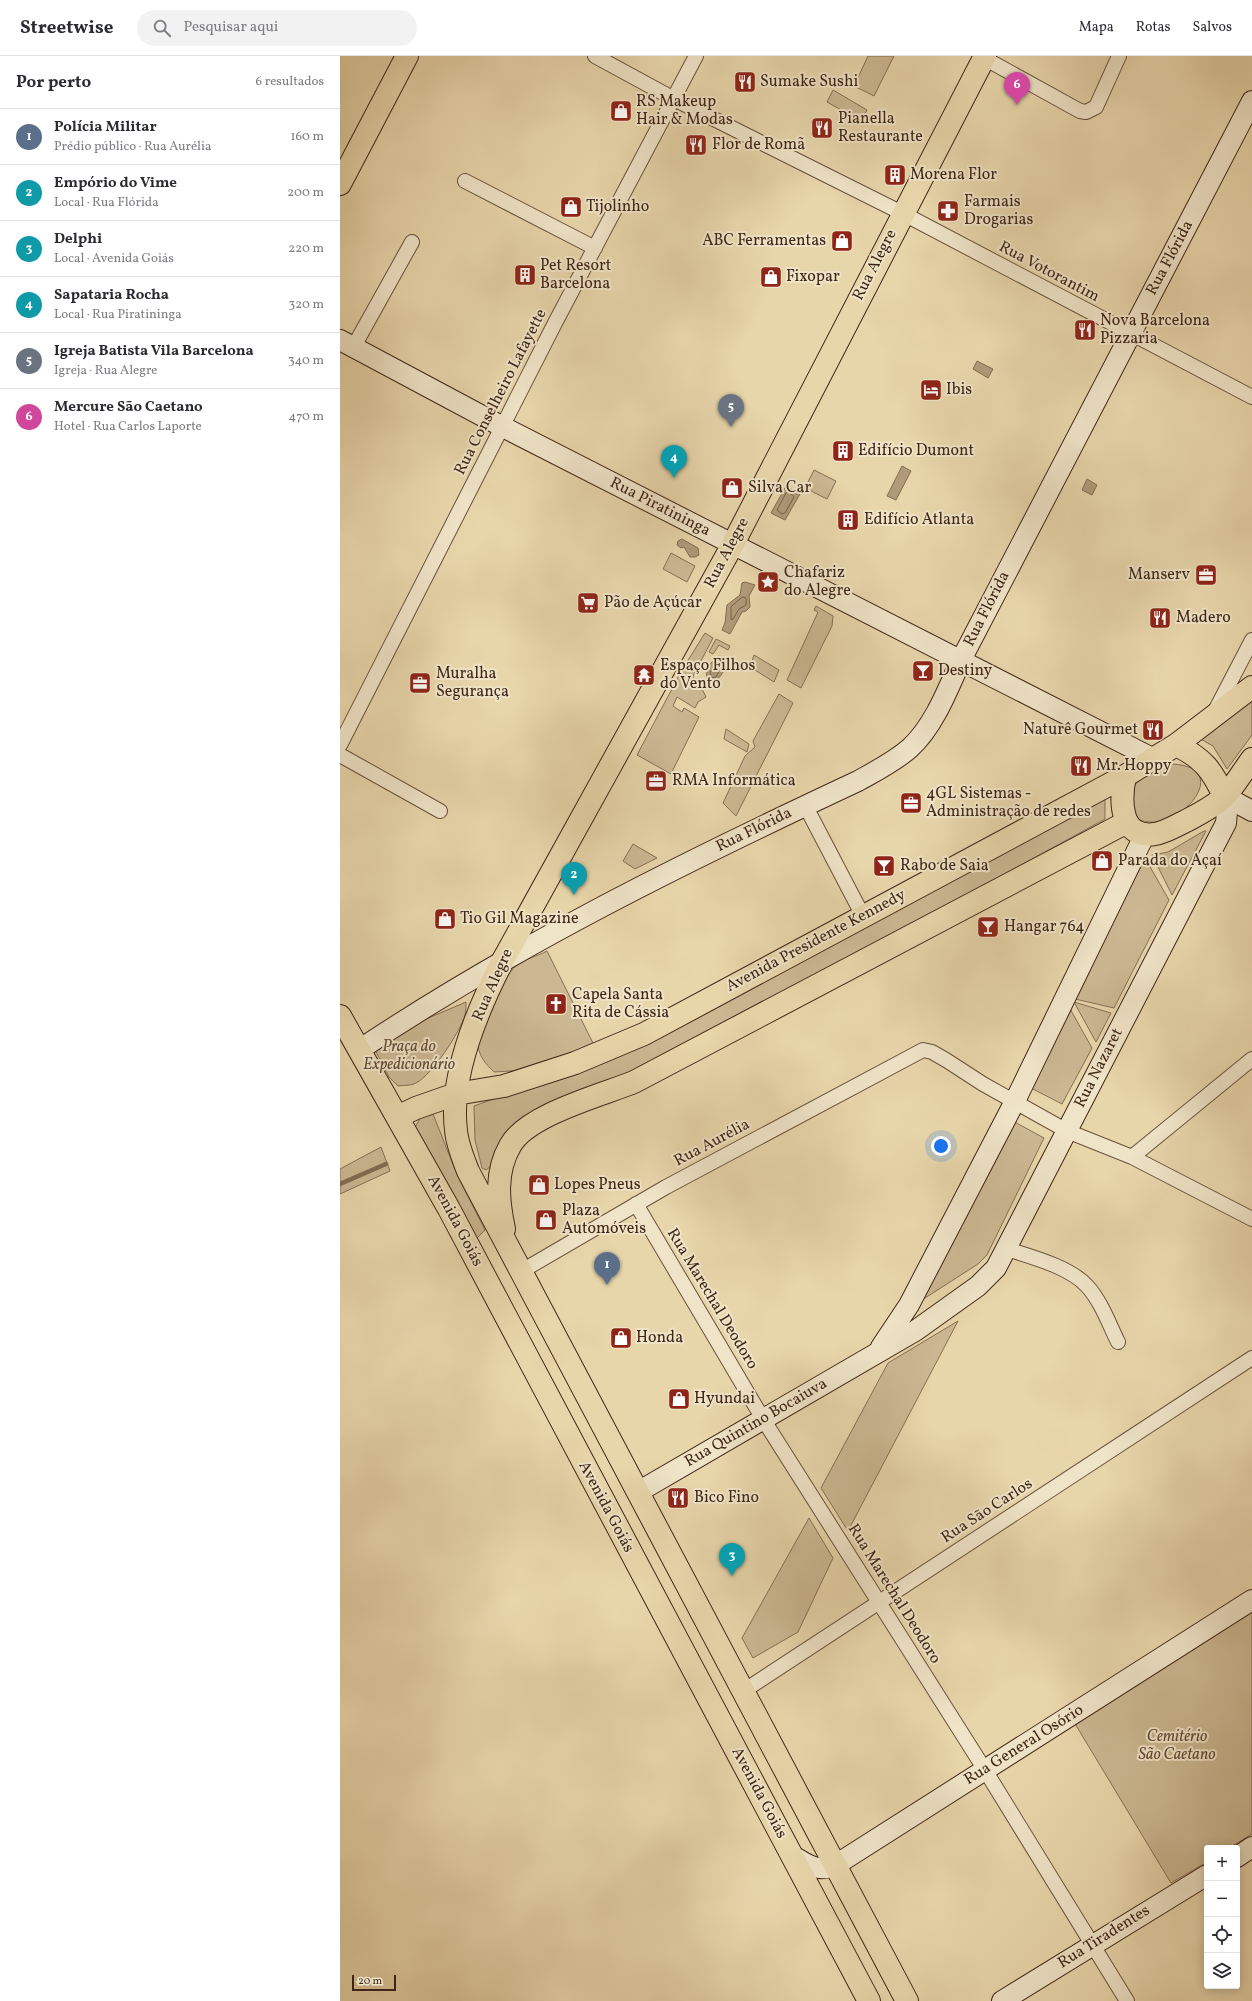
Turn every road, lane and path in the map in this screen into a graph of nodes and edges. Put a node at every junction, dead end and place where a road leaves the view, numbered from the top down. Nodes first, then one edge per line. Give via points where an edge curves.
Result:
1 (407, 56) edge
2 (595, 56) edge
3 (696, 56) edge
4 (1120, 56) edge
5 (984, 57) edge
6 (674, 99) junction
7 (1252, 101) edge
8 (343, 169) edge
9 (465, 181) dead end
10 (902, 213) junction
11 (412, 242) dead end
12 (595, 248) junction
13 (1130, 334) junction
14 (347, 344) edge
15 (1250, 391) edge
16 (503, 427) junction
17 (733, 544) junction
18 (1252, 640) edge
19 (961, 660) junction
20 (1252, 687) edge
21 (1212, 717) junction
22 (340, 745) edge
23 (1176, 745) junction
24 (340, 754) edge
25 (1152, 758) junction
26 (1252, 759) edge
27 (1125, 776) junction
28 (1224, 796) junction
29 (806, 805) junction
30 (1252, 810) edge
31 (440, 811) dead end
32 (1136, 828) junction
33 (863, 916) junction
34 (502, 962) junction
35 (340, 1016) edge
36 (359, 1050) junction
37 (1252, 1059) edge
38 (456, 1094) junction
39 (1014, 1103) junction
40 (397, 1117) junction
41 (1067, 1131) junction
42 (1132, 1157) junction
43 (636, 1204) junction
44 (449, 1209) junction
45 (1252, 1219) edge
46 (508, 1249) junction
47 (1007, 1249) junction
48 (520, 1272) junction
49 (909, 1305) junction
50 (937, 1317) junction
51 (1118, 1342) dead end
52 (875, 1354) junction
53 (1252, 1358) edge
54 (763, 1418) junction
55 (638, 1492) junction
56 (1252, 1600) edge
57 (879, 1602) junction
58 (742, 1692) junction
59 (985, 1770) junction
60 (1252, 1848) edge
61 (1240, 1854) edge
62 (793, 1856) junction
63 (834, 1866) junction
64 (1204, 1877) edge
65 (1093, 1944) junction
66 (868, 2001) edge
67 (907, 2001) edge
68 (1002, 2001) edge
69 (1127, 2001) edge

1 - 8 main road
2 - 6 street, Rua Votorantim
3 - 6 street, Rua Conselheiro Lafayette
4 - 5 street via 1096,107 1086,112
5 - 10 main road, Rua Alegre
6 - 10 street, Rua Votorantim
6 - 12 street, Rua Conselheiro Lafayette
7 - 13 street, Rua Flórida
9 - 12 street
10 - 13 street, Rua Votorantim
10 - 17 main road, Rua Alegre
11 - 14 street
12 - 16 street, Rua Conselheiro Lafayette
13 - 15 street, Rua Votorantim
13 - 19 street, Rua Flórida
14 - 16 street, Rua Piratininga
16 - 17 street, Rua Piratininga
16 - 22 street, Rua Conselheiro Lafayette
17 - 19 street, Rua Piratininga
17 - 34 main road, Rua Alegre
18 - 21 street
19 - 25 street, Rua Piratininga
19 - 29 street, Rua Flórida via 927,727 910,747 883,767
20 - 21 main road, Avenida Presidente Kennedy
21 - 23 main road, Avenida Presidente Kennedy
23 - 25 main road, Avenida Presidente Kennedy
23 - 28 main road via 1193,753 1205,764 1214,775
24 - 31 street
25 - 27 main road, Avenida Presidente Kennedy
26 - 28 main road
27 - 32 main road via 1122,802
27 - 33 main road, Avenida Presidente Kennedy
28 - 30 street
28 - 32 main road via 1200,814 1156,834
28 - 41 street, Rua Nazaret via 1226,823
29 - 33 street
29 - 34 street, Rua Flórida via 662,875
32 - 39 street
32 - 46 main road via 634,1082 550,1114 530,1126 510,1144 502,1165 500,1211
33 - 38 main road, Avenida Presidente Kennedy via 617,1047 535,1077 504,1086
34 - 36 street
34 - 38 main road, Rua Alegre via 478,1016
35 - 36 main road, Avenida Goiás
36 - 40 main road, Avenida Goiás
37 - 42 street
38 - 40 main road, Avenida Presidente Kennedy via 422,1105
38 - 46 main road, Avenida Goiás via 455,1123 462,1155
39 - 41 street
39 - 43 street, Rua Aurélia via 946,1060 923,1050
39 - 49 street
40 - 44 main road, Avenida Goiás
41 - 42 street
41 - 47 street, Rua Nazaret
42 - 45 street
43 - 48 street, Rua Aurélia
43 - 54 street, Rua Marechal Deodoro
44 - 48 main road via 496,1277 505,1279
44 - 62 main road, Avenida Goiás via 648,1588
46 - 48 main road, Avenida Goiás
47 - 50 street, Rua Nazaret via 988,1278
47 - 51 street via 1034,1258 1079,1279 1088,1286
48 - 55 main road, Avenida Goiás
49 - 50 street via 919,1314
49 - 52 street, Rua Quintino Bocaiuva
50 - 52 street, Rua Quintino Bocaiuva
52 - 54 street, Rua Quintino Bocaiuva
53 - 57 street, Rua São Carlos
54 - 55 street, Rua Quintino Bocaiuva
54 - 57 street, Rua Marechal Deodoro
55 - 58 main road, Avenida Goiás
56 - 59 street, Rua General Osório
57 - 58 street, Rua São Carlos
57 - 59 street, Rua Marechal Deodoro
58 - 63 main road, Avenida Goiás
59 - 63 street, Rua General Osório
59 - 65 street, Rua Marechal Deodoro
60 - 61 street
62 - 63 street, Rua General Osório via 817,1869
62 - 66 main road, Avenida Goiás
63 - 67 main road, Avenida Goiás
64 - 65 street, Rua Tiradentes
65 - 68 street, Rua Tiradentes
65 - 69 street, Rua Marechal Deodoro

